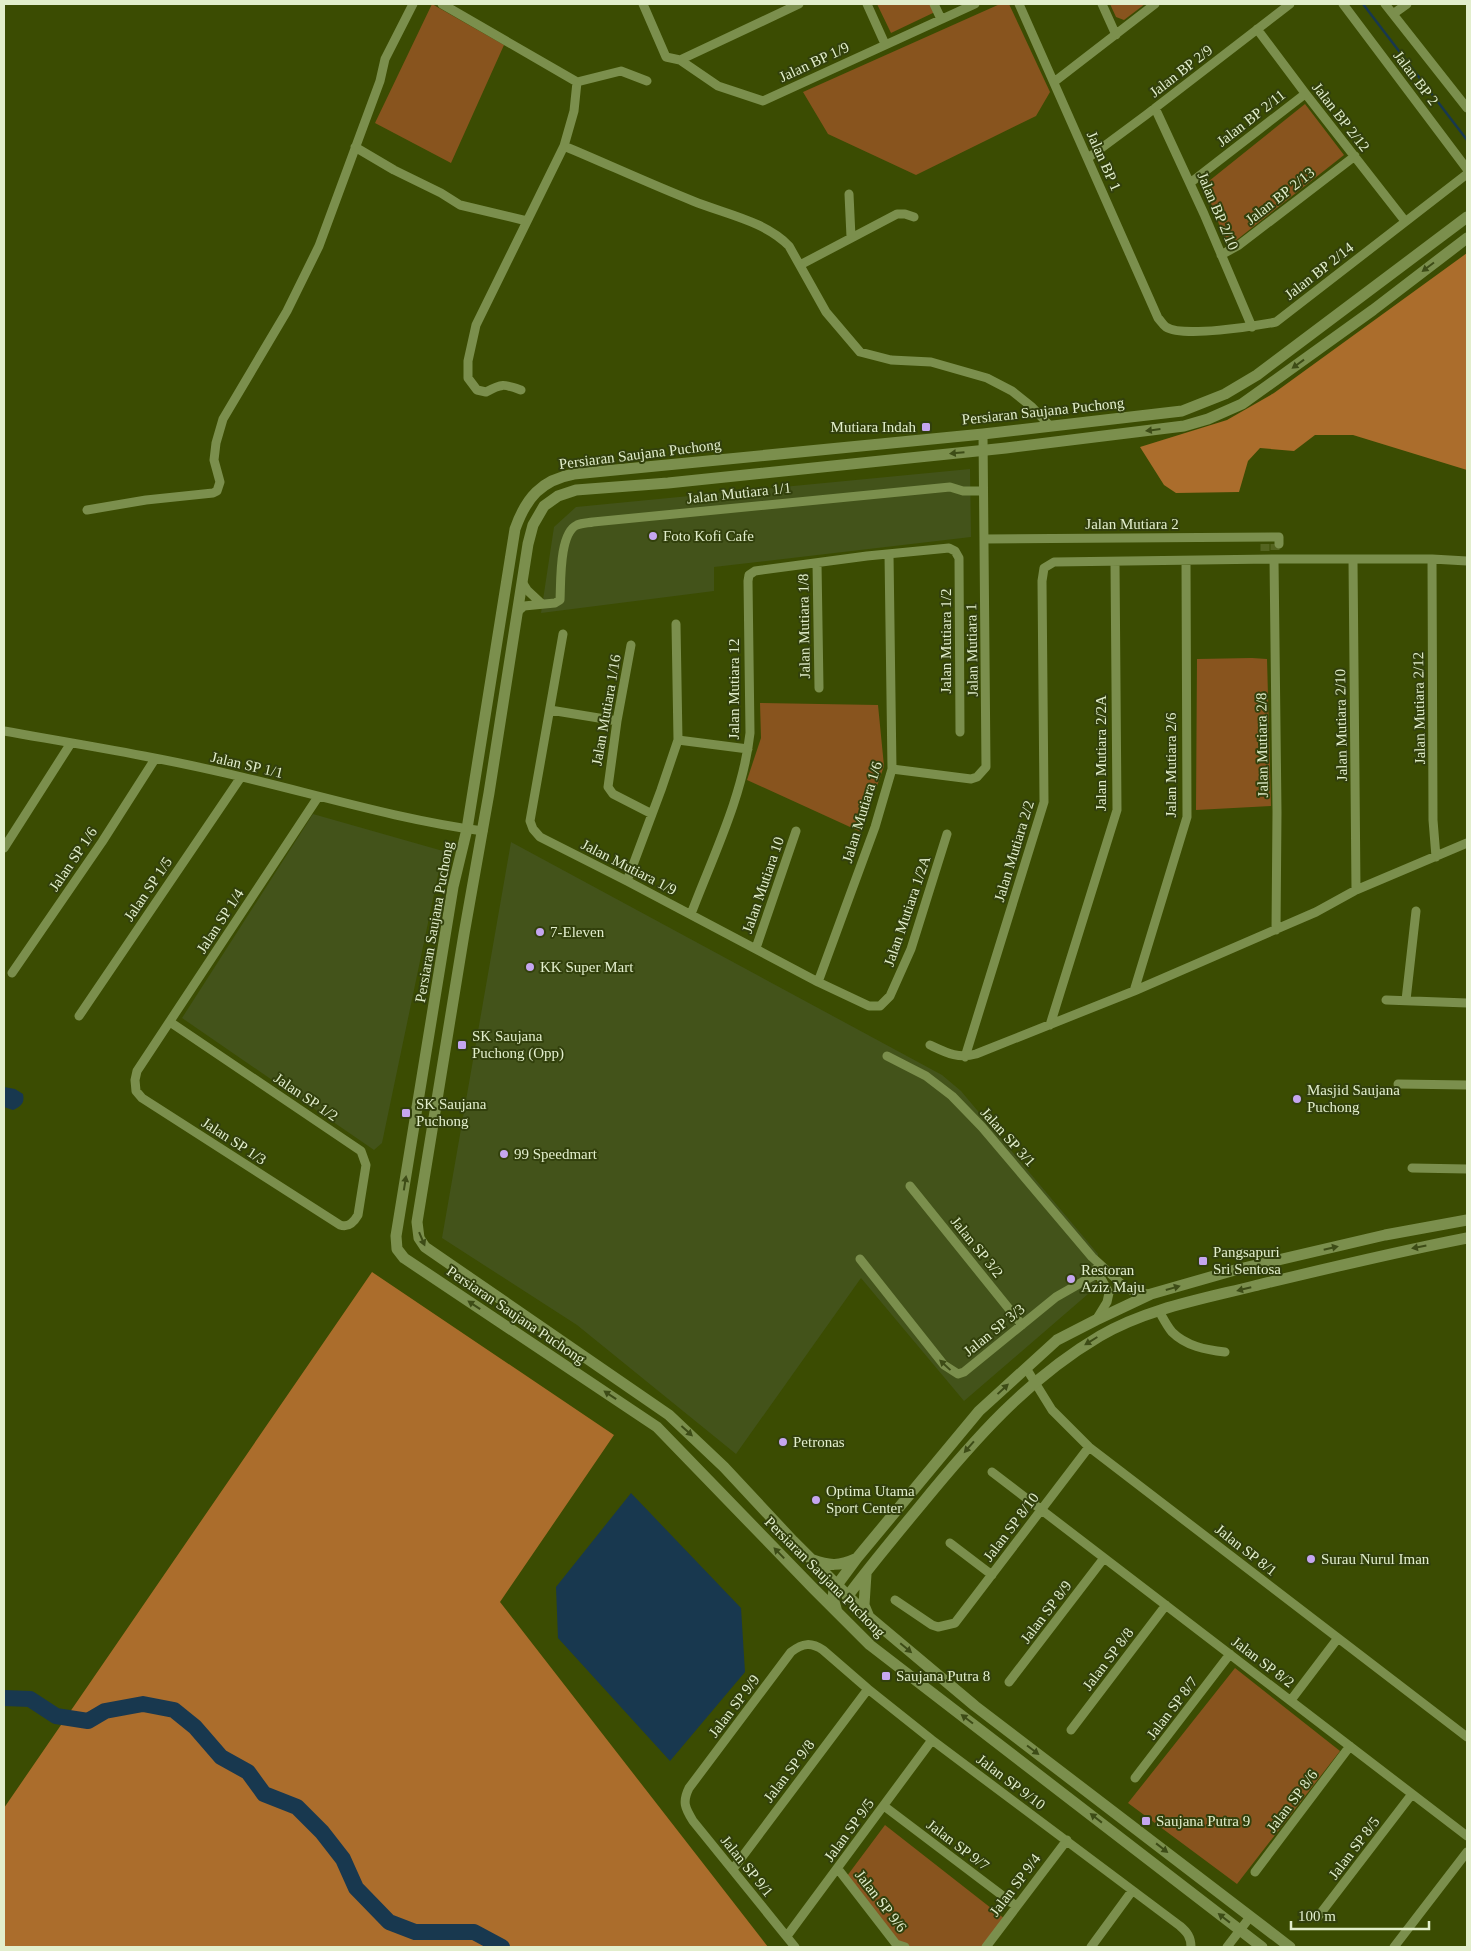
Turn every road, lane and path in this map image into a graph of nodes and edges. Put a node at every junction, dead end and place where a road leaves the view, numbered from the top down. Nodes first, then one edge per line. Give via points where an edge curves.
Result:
1 (413, 4) edge
2 (442, 4) edge
3 (643, 4) edge
4 (799, 4) edge
5 (867, 4) edge
6 (934, 4) edge
7 (975, 4) edge
8 (1019, 4) edge
9 (1102, 4) edge
10 (1155, 4) edge
11 (1290, 4) edge
12 (1343, 4) edge
13 (1385, 4) edge
14 (1407, 4) edge
15 (1393, 14) junction
16 (941, 19) junction
17 (1257, 29) junction
18 (1116, 35) junction
19 (885, 44) junction
20 (680, 60) junction
21 (647, 81) dead end
22 (577, 82) junction
23 (1054, 82) junction
24 (1305, 94) junction
25 (1155, 108) junction
26 (1467, 108) edge
27 (564, 146) junction
28 (355, 147) junction
29 (1354, 156) junction
30 (1088, 158) junction
31 (1467, 169) edge
32 (1467, 174) edge
33 (1190, 183) junction
34 (849, 194) dead end
35 (914, 217) dead end
36 (1467, 217) edge
37 (527, 221) junction
38 (1405, 221) junction
39 (850, 238) junction
40 (1467, 238) edge
41 (1222, 255) junction
42 (800, 264) junction
43 (1166, 327) joint
44 (1252, 327) junction
45 (521, 390) dead end
46 (1049, 425) junction
47 (983, 434) junction
48 (983, 450) junction
49 (983, 492) junction
50 (88, 510) dead end
51 (984, 538) junction
52 (1270, 548) junction
53 (888, 554) junction
54 (1432, 559) junction
55 (1353, 560) junction
56 (1186, 561) junction
57 (1467, 561) edge
58 (1115, 562) junction
59 (817, 563) junction
60 (522, 582) junction
61 (542, 604) junction
62 (518, 612) junction
63 (676, 624) dead end
64 (563, 634) dead end
65 (631, 645) dead end
66 (818, 688) dead end
67 (550, 710) junction
68 (617, 721) junction
69 (4, 732) edge
70 (960, 732) dead end
71 (678, 740) junction
72 (72, 743) junction
73 (748, 749) junction
74 (154, 759) junction
75 (892, 769) junction
76 (241, 777) junction
77 (318, 797) junction
78 (652, 814) junction
79 (467, 829) junction
80 (482, 831) junction
81 (796, 831) dead end
82 (947, 834) dead end
83 (1467, 843) edge
84 (4, 848) edge
85 (1436, 856) junction
86 (627, 881) junction
87 (1356, 890) junction
88 (1416, 911) dead end
89 (691, 914) junction
90 (1276, 930) junction
91 (756, 948) junction
92 (12, 973) dead end
93 (818, 982) junction
94 (1134, 991) junction
95 (890, 996) joint
96 (1386, 1000) dead end
97 (1406, 1000) junction
98 (1467, 1004) edge
99 (79, 1016) dead end
100 (170, 1022) junction
101 (1050, 1025) junction
102 (930, 1046) dead end
103 (886, 1056) dead end
104 (965, 1056) junction
105 (143, 1059) joint
106 (1398, 1084) dead end
107 (1467, 1085) edge
108 (1412, 1168) dead end
109 (1467, 1169) edge
110 (910, 1186) dead end
111 (1467, 1220) edge
112 (349, 1226) joint
113 (1467, 1238) edge
114 (1092, 1257) junction
115 (860, 1259) dead end
116 (1098, 1273) junction
117 (1150, 1294) junction
118 (1159, 1311) junction
119 (1096, 1320) junction
120 (1022, 1326) junction
121 (1225, 1352) dead end
122 (1026, 1368) junction
123 (1034, 1382) junction
124 (649, 1400) junction
125 (627, 1407) junction
126 (657, 1428) junction
127 (1089, 1447) junction
128 (992, 1472) dead end
129 (1042, 1510) junction
130 (950, 1543) dead end
131 (857, 1558) junction
132 (1104, 1558) junction
133 (812, 1560) junction
134 (866, 1572) junction
135 (992, 1575) junction
136 (836, 1585) junction
137 (813, 1588) junction
138 (847, 1597) junction
139 (833, 1598) junction
140 (895, 1600) dead end
141 (1166, 1605) junction
142 (837, 1613) junction
143 (869, 1617) junction
144 (1338, 1638) junction
145 (815, 1645) joint
146 (1230, 1654) junction
147 (1009, 1682) dead end
148 (868, 1689) junction
149 (1291, 1700) junction
150 (1071, 1730) dead end
151 (1467, 1737) edge
152 (932, 1740) junction
153 (1350, 1746) junction
154 (1135, 1778) dead end
155 (1412, 1794) junction
156 (684, 1798) joint
157 (884, 1806) junction
158 (1467, 1836) edge
159 (1067, 1840) junction
160 (1467, 1852) edge
161 (733, 1869) junction
162 (838, 1869) junction
163 (1254, 1872) dead end
164 (1132, 1891) junction
165 (1016, 1906) junction
166 (1250, 1917) junction
167 (1317, 1918) dead end
168 (1240, 1930) junction
169 (787, 1936) junction
170 (1191, 1944) edge
171 (795, 1947) edge
172 (905, 1947) edge
173 (986, 1947) edge
174 (1090, 1947) edge
175 (1227, 1947) edge
176 (1262, 1947) edge
177 (1290, 1947) edge
178 (1394, 1947) edge

1 - 28 street via 385,60
2 - 22 street
3 - 20 street, Jalan BP 1/9 via 666,57
4 - 20 street
5 - 19 street
6 - 16 street
7 - 16 street, Jalan BP 1/9
8 - 23 street, Jalan BP 1
9 - 18 street
10 - 18 street
11 - 17 street, Jalan BP 2/9
12 - 31 street, Jalan BP 2
13 - 15 street
14 - 15 street
15 - 26 street
16 - 19 street, Jalan BP 1/9
17 - 24 street, Jalan BP 2/12
17 - 25 street, Jalan BP 2/9
18 - 23 street
19 - 20 street, Jalan BP 1/9 via 762,101 718,86
21 - 22 street via 621,71
22 - 27 street via 574,111
23 - 30 street, Jalan BP 1
24 - 29 street, Jalan BP 2/12
24 - 33 street, Jalan BP 2/11
25 - 30 street, Jalan BP 2/9
25 - 33 street, Jalan BP 2/10
27 - 37 street
27 - 42 street via 767,229 789,246
28 - 37 street via 460,205
28 - 50 street via 319,246 301,285 223,419 214,460 220,482 217,491
29 - 38 street, Jalan BP 2/12
29 - 41 street, Jalan BP 2/13 via 1239,246
30 - 43 street, Jalan BP 1 via 1158,318
32 - 38 street, Jalan BP 2/14
33 - 41 street, Jalan BP 2/10
34 - 39 street
35 - 39 street via 897,214
36 - 46 street, Persiaran Saujana Puchong via 1290,351 1225,394 1182,411
37 - 45 street via 476,325 468,361 468,378 477,390 486,392 505,384
38 - 44 street, Jalan BP 2/14 via 1276,322
39 - 42 street
40 -> 48 street, Persiaran Saujana Puchong via 1242,404 1208,419 1184,426
41 - 44 street, Jalan BP 2/10
42 - 46 street via 826,312 860,352 891,360 931,362 987,378 1012,391
43 - 44 street, Jalan BP 2/14 via 1178,331
46 - 47 street, Persiaran Saujana Puchong
47 - 48 street, Jalan Mutiara 1
47 - 79 street, Persiaran Saujana Puchong via 584,473 559,477 545,484 522,511 515,529
48 - 49 street, Jalan Mutiara 1
48 -> 60 street, Persiaran Saujana Puchong via 576,490 558,496 544,506 533,525
49 - 51 street, Jalan Mutiara 1
49 - 61 street, Jalan Mutiara 1/1 via 963,491 950,486 576,525 564,546 560,600
51 - 52 street, Jalan Mutiara 2
51 - 75 street, Jalan Mutiara 1 via 986,767 977,778 971,779
52 - 55 street
52 - 56 street
52 - 90 street, Jalan Mutiara 2/8 via 1277,812
53 - 59 street
53 - 70 street, Jalan Mutiara 1/2 via 948,548 959,558
53 - 75 street, Jalan Mutiara 1/6
54 - 55 street
54 - 57 street
54 - 85 street, Jalan Mutiara 2/12 via 1432,820
55 - 87 street, Jalan Mutiara 2/10
56 - 58 street
56 - 94 street, Jalan Mutiara 2/6 via 1187,817
58 - 101 street, Jalan Mutiara 2/2A via 1117,810
58 - 104 street, Jalan Mutiara 2/2 via 1054,562 1044,568 1044,802
59 - 66 street, Jalan Mutiara 1/8
59 - 73 street, Jalan Mutiara 12 via 755,570 749,574
60 - 61 street
60 - 62 street, Persiaran Saujana Puchong
61 - 62 street via 524,606
62 - 80 street, Persiaran Saujana Puchong
63 - 71 street
64 - 67 street, Jalan Mutiara 1/9
65 - 68 street, Jalan Mutiara 1/16
67 - 68 street
67 - 86 street, Jalan Mutiara 1/9 via 530,821 533,829 540,837
68 - 78 street, Jalan Mutiara 1/16 via 608,788 613,794
69 - 72 street, Jalan SP 1/1
71 - 73 street
71 - 78 street
72 - 74 street, Jalan SP 1/1
72 - 84 street
73 - 89 street, Jalan Mutiara 12 via 740,785
74 - 76 street, Jalan SP 1/1
74 - 92 street, Jalan SP 1/6 via 102,842
75 - 93 street, Jalan Mutiara 1/6 via 875,827
76 - 77 street, Jalan SP 1/1
76 - 99 street, Jalan SP 1/5
77 - 79 street, Jalan SP 1/1
77 - 100 street, Jalan SP 1/4
78 - 86 street
79 - 80 street, Jalan SP 1/1
125 -> 79 street, Persiaran Saujana Puchong via 415,1266 397,1249 396,1236 453,887
80 -> 124 street, Persiaran Saujana Puchong via 417,1222 419,1238 436,1255
81 - 91 street, Jalan Mutiara 10
82 - 95 street, Jalan Mutiara 1/2A via 911,949
83 - 85 street
85 - 87 street
86 - 89 street, Jalan Mutiara 1/9
87 - 90 street
88 - 97 street
89 - 91 street, Jalan Mutiara 1/9
90 - 94 street
91 - 93 street, Jalan Mutiara 1/9
93 - 95 street, Jalan Mutiara 1/9 via 870,1006 880,1006
94 - 101 street
96 - 97 street
97 - 98 street
100 - 105 street, Jalan SP 1/4
100 - 112 street, Jalan SP 1/2 via 361,1151 366,1165 358,1215
101 - 104 street
102 - 104 street via 952,1055
103 - 114 street, Jalan SP 3/1 via 926,1076 952,1096
105 - 112 street, Jalan SP 1/3 via 135,1080 136,1090 142,1098 340,1225
106 - 107 street
108 - 109 street
110 - 120 street, Jalan SP 3/2
117 -> 111 street via 1385,1235
113 -> 118 street via 1390,1253
114 - 116 street, Jalan SP 3/1
114 - 117 street, Jalan SP 3/1 via 1126,1288
120 -> 115 street, Jalan SP 3/3 via 958,1374 944,1365
116 - 119 street, Jalan SP 3/1 via 1109,1293
116 - 120 street, Jalan SP 3/3 via 1056,1298
117 - 119 street
118 - 121 street via 1172,1332 1182,1339 1207,1350
118 -> 123 street via 1102,1335
119 - 122 street via 1057,1340
122 - 123 street, Jalan SP 8/1
131 -> 122 street via 979,1412
123 - 127 street, Jalan SP 8/1 via 1052,1410
123 -> 134 street via 991,1422
124 - 125 street
124 - 126 street
124 -> 133 street, Persiaran Saujana Puchong via 702,1445
125 - 126 street, Persiaran Saujana Puchong
137 -> 126 street, Persiaran Saujana Puchong
127 - 129 street, Jalan SP 8/10
127 - 144 street, Jalan SP 8/1
128 - 129 street, Jalan SP 8/2
129 - 132 street, Jalan SP 8/2
129 - 135 street, Jalan SP 8/10
130 - 135 street
131 - 133 street via 836,1565
131 - 136 street
132 - 141 street, Jalan SP 8/2
132 - 147 street, Jalan SP 8/9
133 - 136 street, Persiaran Saujana Puchong
134 - 138 street
134 - 143 street via 864,1605
135 - 140 street, Jalan SP 8/10 via 955,1622 938,1627
136 - 138 street, Persiaran Saujana Puchong
136 - 139 street
137 - 139 street
137 - 142 street, Persiaran Saujana Puchong
138 - 139 street
138 - 143 street, Persiaran Saujana Puchong
139 - 142 street
141 - 146 street, Jalan SP 8/2
141 - 150 street, Jalan SP 8/8
168 -> 142 street, Persiaran Saujana Puchong via 870,1645
143 -> 166 street, Persiaran Saujana Puchong via 975,1706
144 - 149 street
144 - 151 street, Jalan SP 8/1
145 - 148 street, Jalan SP 9/10
145 - 156 street, Jalan SP 9/9 via 806,1644 791,1652
146 - 149 street, Jalan SP 8/2
146 - 154 street, Jalan SP 8/7
148 - 152 street, Jalan SP 9/10
148 - 161 street, Jalan SP 9/8
149 - 153 street, Jalan SP 8/2
152 - 157 street, Jalan SP 9/5
152 - 159 street, Jalan SP 9/10
153 - 155 street, Jalan SP 8/2
153 - 163 street, Jalan SP 8/6
155 - 158 street, Jalan SP 8/2
155 - 167 street, Jalan SP 8/5
156 - 161 street, Jalan SP 9/1 via 685,1808 693,1821
157 - 162 street, Jalan SP 9/5
157 - 165 street, Jalan SP 9/7
159 - 164 street, Jalan SP 9/10
159 - 165 street, Jalan SP 9/4
160 - 178 street
161 - 169 street, Jalan SP 9/1
162 - 169 street, Jalan SP 9/5
162 - 172 street, Jalan SP 9/6 via 896,1944
164 - 170 street, Jalan SP 9/10 via 1187,1932
164 - 174 street
165 - 173 street, Jalan SP 9/4
166 - 168 street
166 - 177 street, Persiaran Saujana Puchong
168 - 175 street
168 - 176 street, Persiaran Saujana Puchong
169 - 171 street, Jalan SP 9/1

